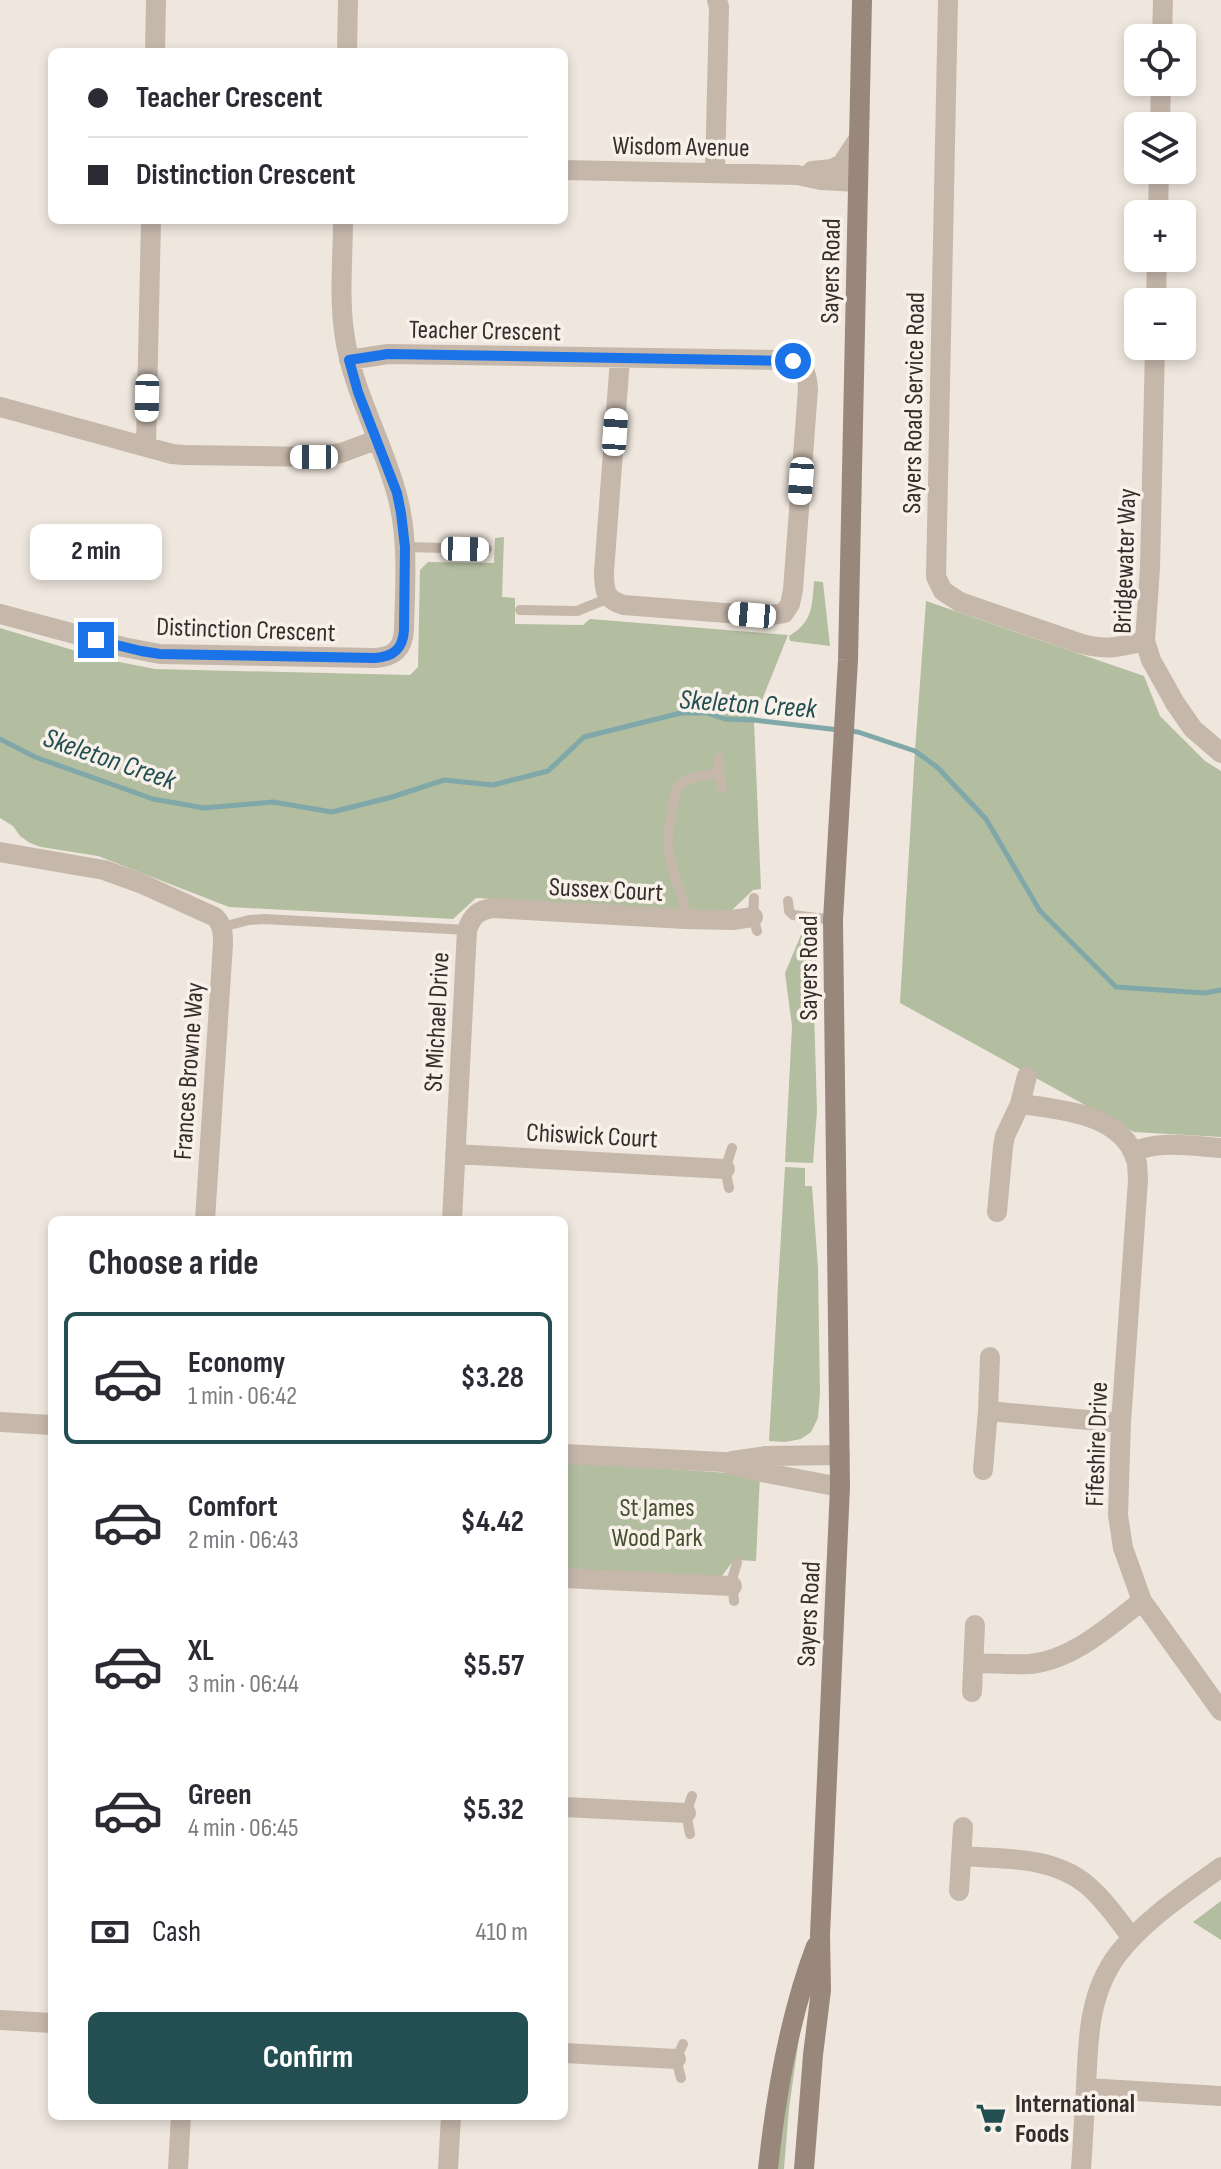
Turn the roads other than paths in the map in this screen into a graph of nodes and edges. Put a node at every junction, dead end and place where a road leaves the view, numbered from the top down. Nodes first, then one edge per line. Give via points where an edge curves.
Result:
1 (156, 0) edge
2 (348, 0) edge
3 (717, 0) edge
4 (862, 0) edge
5 (948, 0) edge
6 (1163, 0) edge
7 (1162, 24) edge
8 (155, 48) edge
9 (347, 48) edge
10 (859, 138) junction
11 (568, 170) edge
12 (715, 172) junction
13 (797, 175) junction
14 (858, 182) junction
15 (151, 224) edge
16 (343, 224) edge
17 (620, 359) junction
18 (349, 360) junction
19 (1155, 360) edge
20 (0, 407) edge
21 (376, 440) junction
22 (146, 447) junction
23 (405, 547) junction
24 (487, 549) dead end
25 (609, 598) junction
26 (520, 610) dead end
27 (0, 614) edge
28 (1145, 641) junction
29 (1221, 753) edge
30 (719, 758) dead end
31 (719, 773) junction
32 (722, 788) dead end
33 (0, 852) edge
34 (788, 901) dead end
35 (755, 915) dead end
36 (685, 919) junction
37 (833, 920) junction
38 (222, 927) junction
39 (467, 930) junction
40 (1027, 1076) dead end
41 (1020, 1104) junction
42 (732, 1148) dead end
43 (1221, 1148) edge
44 (1133, 1152) junction
45 (455, 1154) junction
46 (727, 1178) joint
47 (997, 1212) dead end
48 (205, 1216) edge
49 (452, 1216) edge
50 (990, 1357) dead end
51 (988, 1411) junction
52 (0, 1422) edge
53 (1121, 1423) junction
54 (48, 1425) edge
55 (568, 1454) edge
56 (840, 1455) junction
57 (724, 1462) junction
58 (983, 1470) dead end
59 (840, 1487) junction
60 (737, 1563) dead end
61 (568, 1578) edge
62 (733, 1593) joint
63 (1142, 1601) junction
64 (975, 1625) dead end
65 (974, 1663) junction
66 (972, 1692) dead end
67 (1221, 1711) edge
68 (689, 1804) joint
69 (568, 1807) edge
70 (963, 1827) dead end
71 (690, 1834) dead end
72 (961, 1856) junction
73 (1221, 1867) edge
74 (959, 1891) dead end
75 (1132, 1938) junction
76 (820, 1945) junction
77 (0, 2020) edge
78 (48, 2023) edge
79 (568, 2053) edge
80 (680, 2060) dead end
81 (1086, 2088) junction
82 (1221, 2096) edge
83 (181, 2120) edge
84 (451, 2120) edge
85 (805, 2168) edge
86 (178, 2169) edge
87 (448, 2169) edge
88 (768, 2169) edge
89 (1081, 2169) edge

1 - 8 street
2 - 9 street
3 - 12 street
4 - 10 main road, Sayers Road
5 - 28 street, Sayers Road Service Road via 936,577 943,591 960,602 1079,643 1113,648
6 - 7 street
10 - 13 street, Wisdom Avenue via 837,167
10 - 14 main road, Sayers Road
11 - 12 street, Wisdom Avenue
12 - 13 street, Wisdom Avenue
13 - 14 street, Wisdom Avenue
14 - 37 main road, Sayers Road via 848,660
15 - 22 street
16 - 18 street via 342,302
17 - 18 street, Teacher Crescent via 388,354
17 - 25 street via 604,572
17 - 25 street, Teacher Crescent via 793,361 804,367 808,389 793,590 787,610 765,616 624,605
18 - 21 street
19 - 28 street, Bridgewater Way
20 - 22 street
21 - 22 street via 314,457 184,455
21 - 23 street via 397,493
23 - 24 lane
23 - 27 street, Distinction Crescent via 404,639 385,658 160,654
25 - 26 lane via 577,611
28 - 29 street, Bridgewater Way via 1175,703 1193,729
30 - 31 lane
31 - 32 lane
31 - 36 lane via 689,779 676,790 668,847
33 - 38 street via 104,870 215,917
34 - 37 lane via 793,915
35 - 36 street, Sussex Court
36 - 39 street, Sussex Court via 493,908 475,915
37 - 56 main road, Sayers Road
38 - 39 lane, St Michael Drive via 264,919
38 - 48 street, Frances Browne Way
39 - 45 street, St Michael Drive
40 - 41 street
41 - 44 street via 1068,1110 1101,1122
41 - 47 street via 1005,1136
42 - 46 lane, Chiswick Court
43 - 44 street via 1157,1145
44 - 53 street, Fifeshire Drive via 1138,1180
45 - 46 street, Chiswick Court
45 - 49 street, St Michael Drive
50 - 51 street
51 - 53 street
51 - 58 street
52 - 54 street
53 - 63 street, Fifeshire Drive via 1118,1515 1123,1548
55 - 57 street
56 - 57 street
56 - 59 main road, Sayers Road
57 - 59 street
59 - 76 main road, Sayers Road
60 - 62 lane
61 - 62 street
63 - 65 street via 1080,1647 1052,1659
63 - 67 street, Fifeshire Drive
64 - 65 street
65 - 66 street
68 - 69 street
68 - 71 lane
70 - 72 street
72 - 74 street
72 - 75 street via 1039,1863 1075,1876
73 - 75 street
75 - 81 street via 1108,1969 1094,2006
76 - 85 main road, Sayers Road via 821,1990
76 - 88 main road, Sayers Road via 801,1986
77 - 78 street
79 - 80 street
81 - 82 street
81 - 89 street
83 - 86 street
84 - 87 street

